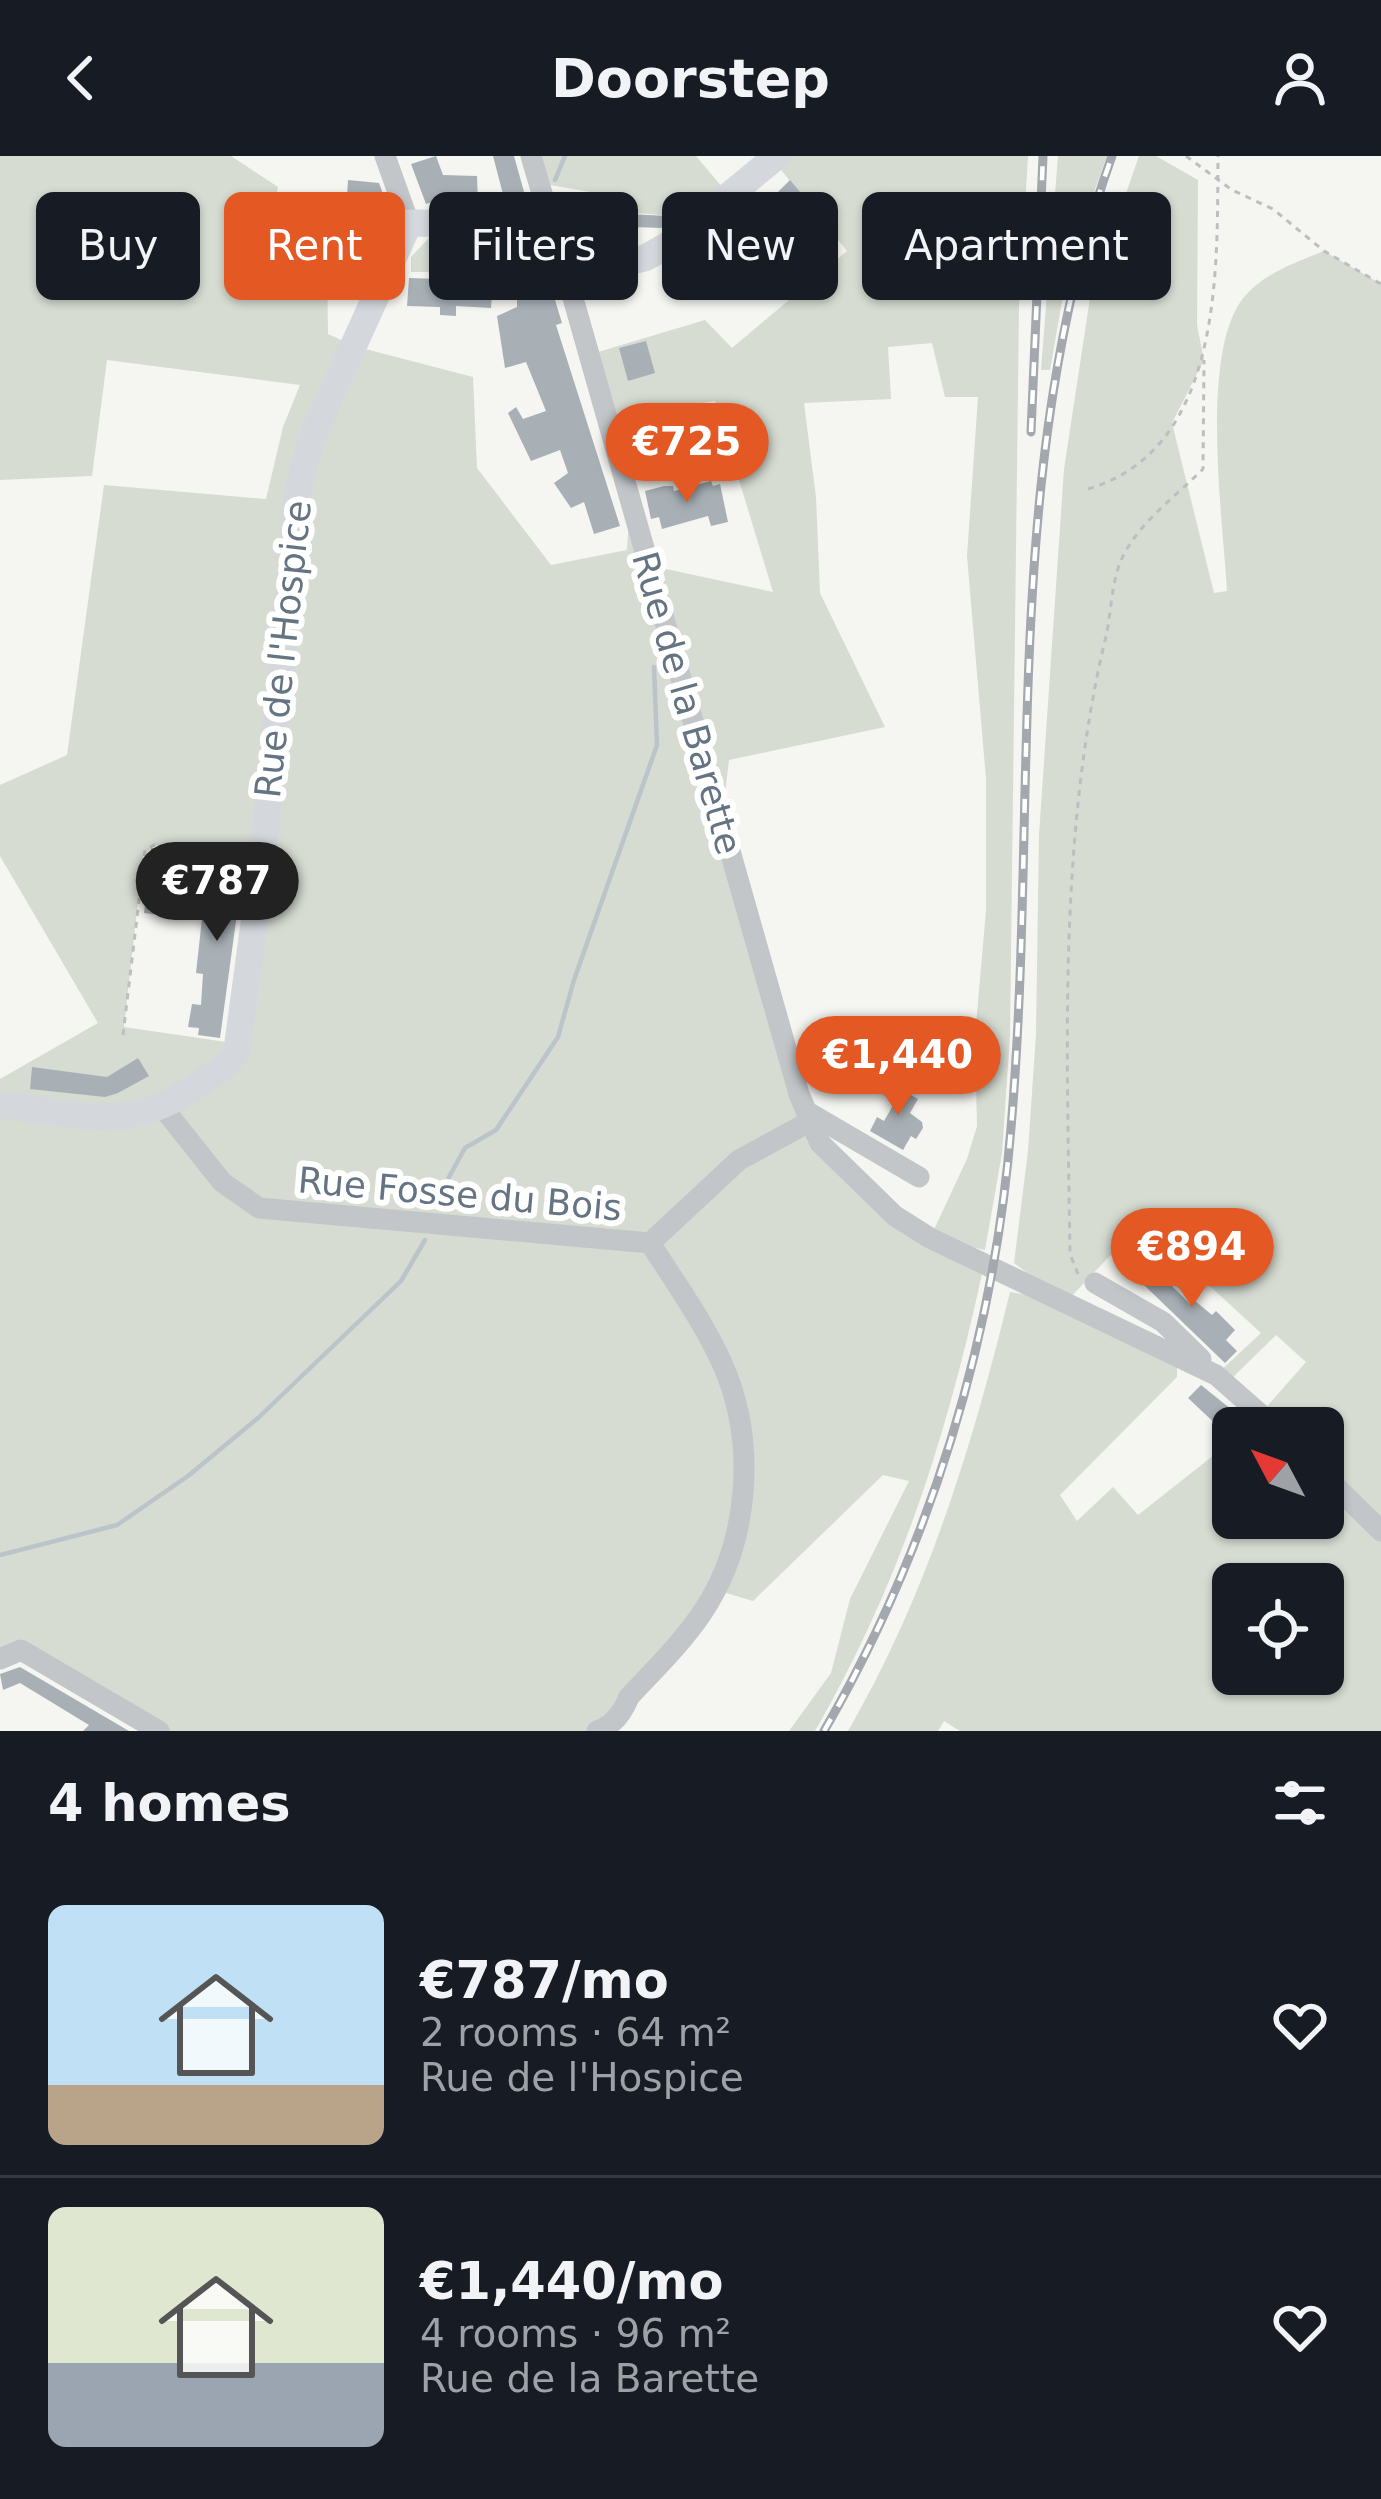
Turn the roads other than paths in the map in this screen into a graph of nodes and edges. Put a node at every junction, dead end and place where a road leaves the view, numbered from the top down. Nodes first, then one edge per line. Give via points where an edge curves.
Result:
1 (385, 156) edge
2 (531, 156) edge
3 (777, 156) edge
4 (541, 192) edge
5 (409, 223) junction
6 (429, 224) edge
7 (638, 257) edge
8 (573, 300) edge
9 (0, 1105) edge
10 (164, 1108) junction
11 (807, 1116) junction
12 (919, 1177) dead end
13 (650, 1243) junction
14 (1095, 1283) road end
15 (1216, 1375) junction
16 (1252, 1407) edge
17 (1344, 1495) edge
18 (1381, 1531) edge
19 (0, 1659) edge
20 (159, 1731) edge
21 (597, 1731) edge

1 - 5 street
2 - 4 street, Rue de la Barette
3 - 7 main road via 658,251
5 - 6 main road
5 - 10 main road, Rue de l'Hospice via 299,484 240,1044 230,1062
8 - 11 street, Rue de la Barette
9 - 10 main road, Rue de l'Hospice via 121,1118
10 - 13 street, Rue Fosse du Bois via 222,1182 259,1208
11 - 12 street
11 - 13 street via 739,1160
11 - 15 street, Rue de la Barette via 820,1143 865,1192 916,1231
13 - 21 street via 722,1364 745,1470 735,1539 716,1589
14 - 15 street via 1163,1322
15 - 16 street, Rue de la Barette
17 - 18 street
19 - 20 street via 21,1651

